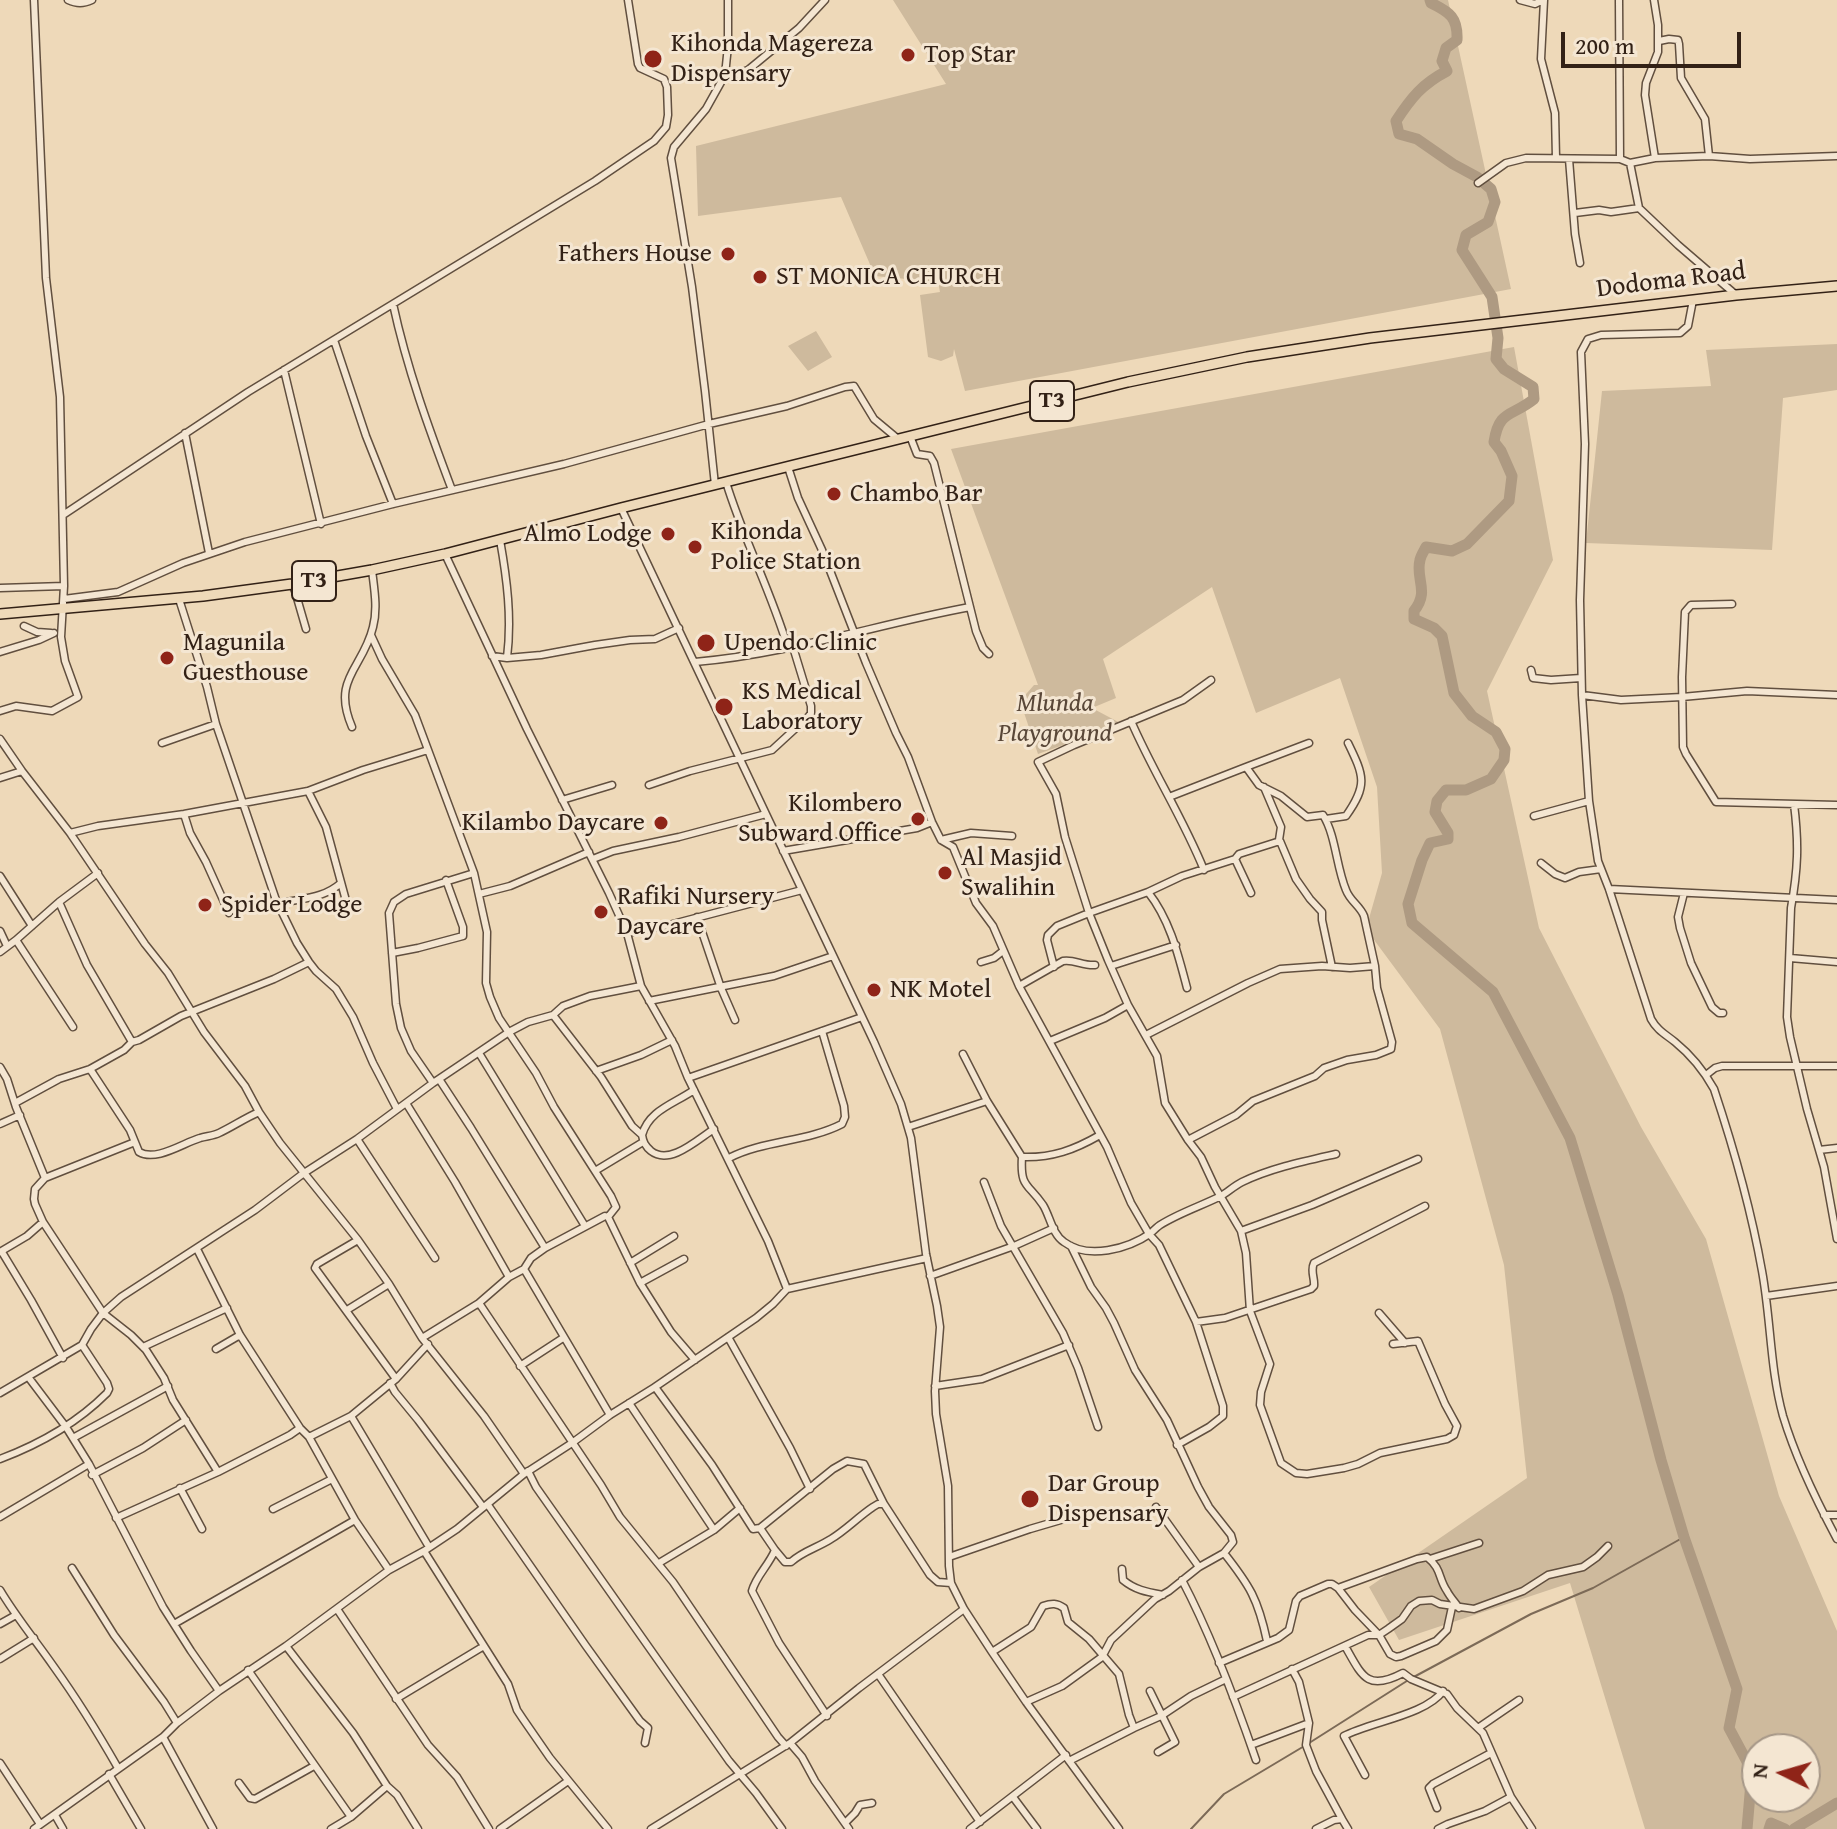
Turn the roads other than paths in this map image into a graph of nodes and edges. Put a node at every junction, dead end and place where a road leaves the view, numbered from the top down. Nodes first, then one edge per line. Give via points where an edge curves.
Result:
1 (34, 0) edge
2 (68, 0) edge
3 (92, 0) edge
4 (628, 0) edge
5 (728, 0) edge
6 (825, 0) edge
7 (1520, 0) edge
8 (1544, 0) edge
9 (1619, 0) edge
10 (1657, 2) edge
11 (1659, 41) junction
12 (725, 75) junction
13 (1709, 156) junction
14 (1837, 156) edge
15 (1556, 158) junction
16 (1655, 158) junction
17 (1569, 159) junction
18 (1620, 159) junction
19 (1630, 163) junction
20 (1478, 183) dead end
21 (1639, 208) junction
22 (1575, 213) junction
23 (1580, 263) dead end
24 (1837, 286) edge
25 (1736, 295) junction
26 (1693, 300) junction
27 (393, 304) junction
28 (334, 340) junction
29 (284, 370) junction
30 (709, 424) junction
31 (185, 433) junction
32 (910, 436) junction
33 (898, 439) junction
34 (788, 467) junction
35 (726, 482) junction
36 (715, 485) junction
37 (452, 490) junction
38 (393, 504) junction
39 (621, 508) junction
40 (63, 515) junction
41 (321, 524) junction
42 (500, 540) junction
43 (209, 553) junction
44 (445, 554) junction
45 (372, 570) junction
46 (292, 584) junction
47 (64, 586) junction
48 (0, 588) edge
49 (179, 599) junction
50 (63, 604) junction
51 (1732, 604) dead end
52 (970, 607) junction
53 (0, 614) edge
54 (24, 626) dead end
55 (679, 628) junction
56 (306, 629) dead end
57 (854, 632) junction
58 (57, 633) junction
59 (371, 635) junction
60 (790, 647) junction
61 (0, 652) edge
62 (989, 654) dead end
63 (492, 656) junction
64 (507, 658) junction
65 (695, 662) junction
66 (1531, 670) dead end
67 (1581, 678) junction
68 (1211, 680) dead end
69 (1582, 695) junction
70 (1837, 695) edge
71 (1682, 697) junction
72 (0, 711) edge
73 (1131, 721) junction
74 (216, 724) junction
75 (352, 727) dead end
76 (0, 739) edge
77 (162, 743) dead end
78 (1309, 743) dead end
79 (1348, 743) dead end
80 (428, 750) junction
81 (740, 759) junction
82 (1246, 767) junction
83 (22, 771) junction
84 (0, 778) edge
85 (612, 785) dead end
86 (649, 785) dead end
87 (1264, 787) junction
88 (308, 791) junction
89 (1169, 797) junction
90 (562, 800) junction
91 (1589, 801) junction
92 (242, 802) junction
93 (1794, 804) junction
94 (1837, 805) edge
95 (184, 814) junction
96 (766, 814) junction
97 (1534, 816) dead end
98 (1326, 819) junction
99 (932, 822) junction
100 (70, 833) junction
101 (1012, 836) dead end
102 (941, 840) junction
103 (1279, 840) junction
104 (783, 851) junction
105 (589, 852) junction
106 (593, 859) junction
107 (1235, 859) junction
108 (1541, 863) dead end
109 (1601, 869) junction
110 (1204, 870) junction
111 (98, 873) junction
112 (474, 873) junction
113 (0, 876) edge
114 (446, 880) junction
115 (341, 883) junction
116 (1609, 889) junction
117 (802, 890) junction
118 (1148, 892) junction
119 (1251, 893) dead end
120 (1684, 893) junction
121 (479, 894) junction
122 (1794, 897) junction
123 (1837, 900) edge
124 (59, 902) junction
125 (278, 904) junction
126 (348, 908) dead end
127 (229, 913) dead end
128 (1089, 913) junction
129 (697, 917) junction
130 (32, 926) junction
131 (0, 931) edge
132 (627, 933) junction
133 (16, 940) junction
134 (1176, 945) junction
135 (7, 946) junction
136 (1003, 951) junction
137 (0, 952) edge
138 (392, 953) junction
139 (833, 956) junction
140 (1790, 958) junction
141 (309, 962) junction
142 (981, 962) dead end
143 (1837, 962) edge
144 (1095, 965) dead end
145 (1111, 966) junction
146 (1375, 966) junction
147 (1054, 967) junction
148 (1332, 967) junction
149 (641, 986) junction
150 (1019, 986) junction
151 (721, 988) junction
152 (1187, 988) dead end
153 (649, 1001) junction
154 (1128, 1005) junction
155 (192, 1012) junction
156 (1723, 1013) dead end
157 (553, 1015) junction
158 (862, 1017) junction
159 (735, 1020) dead end
160 (73, 1027) dead end
161 (822, 1031) junction
162 (509, 1032) junction
163 (1146, 1035) junction
164 (672, 1040) junction
165 (1050, 1041) junction
166 (132, 1042) junction
167 (479, 1053) junction
168 (963, 1054) dead end
169 (1796, 1065) junction
170 (1810, 1065) junction
171 (1837, 1066) edge
172 (0, 1067) edge
173 (90, 1069) junction
174 (596, 1071) junction
175 (1706, 1075) junction
176 (688, 1078) junction
177 (436, 1081) junction
178 (1801, 1082) junction
179 (694, 1090) junction
180 (11, 1091) junction
181 (0, 1093) edge
182 (987, 1101) junction
183 (15, 1103) junction
184 (406, 1103) junction
185 (397, 1109) junction
186 (259, 1112) junction
187 (20, 1115) junction
188 (0, 1124) edge
189 (908, 1127) junction
190 (714, 1129) junction
191 (1100, 1135) junction
192 (642, 1138) junction
193 (357, 1139) junction
194 (1188, 1140) junction
195 (135, 1142) junction
196 (1837, 1148) edge
197 (1819, 1150) junction
198 (1336, 1154) dead end
199 (1022, 1157) junction
200 (729, 1158) junction
201 (1418, 1159) dead end
202 (595, 1171) junction
203 (304, 1173) junction
204 (45, 1178) junction
205 (984, 1182) dead end
206 (1221, 1196) junction
207 (1425, 1206) dead end
208 (608, 1217) junction
209 (43, 1222) junction
210 (585, 1226) junction
211 (1054, 1228) junction
212 (1241, 1231) junction
213 (1149, 1234) junction
214 (674, 1236) dead end
215 (1837, 1239) edge
216 (358, 1240) junction
217 (1014, 1246) junction
218 (1071, 1246) junction
219 (545, 1248) junction
220 (197, 1249) junction
221 (1, 1252) edge
222 (435, 1258) dead end
223 (927, 1258) junction
224 (684, 1259) dead end
225 (630, 1263) junction
226 (524, 1269) junction
227 (930, 1276) junction
228 (509, 1277) junction
229 (640, 1283) junction
230 (389, 1284) junction
231 (1837, 1286) edge
232 (787, 1289) junction
233 (1766, 1296) junction
234 (479, 1303) junction
235 (227, 1308) junction
236 (1250, 1309) junction
237 (347, 1310) junction
238 (103, 1313) junction
239 (1379, 1313) dead end
240 (1196, 1322) junction
241 (240, 1335) junction
242 (728, 1337) junction
243 (422, 1338) junction
244 (563, 1338) junction
245 (1405, 1343) junction
246 (428, 1344) junction
247 (1393, 1344) dead end
248 (82, 1345) junction
249 (1069, 1345) junction
250 (143, 1347) junction
251 (216, 1349) dead end
252 (63, 1358) junction
253 (695, 1360) junction
254 (520, 1366) junction
255 (29, 1378) junction
256 (393, 1381) junction
257 (168, 1386) junction
258 (935, 1386) junction
259 (655, 1387) junction
260 (0, 1393) edge
261 (629, 1403) junction
262 (610, 1415) junction
263 (351, 1416) junction
264 (186, 1420) junction
265 (66, 1427) junction
266 (1098, 1427) dead end
267 (300, 1428) junction
268 (309, 1437) junction
269 (73, 1438) junction
270 (572, 1443) junction
271 (1177, 1445) junction
272 (0, 1459) edge
273 (89, 1464) junction
274 (218, 1472) junction
275 (526, 1473) junction
276 (92, 1475) junction
277 (332, 1479) junction
278 (180, 1488) junction
279 (810, 1489) junction
280 (884, 1504) junction
281 (486, 1506) junction
282 (1156, 1507) dead end
283 (740, 1508) junction
284 (273, 1509) dead end
285 (1071, 1515) dead end
286 (1824, 1515) junction
287 (1837, 1515) edge
288 (0, 1517) edge
289 (116, 1518) junction
290 (355, 1520) junction
291 (760, 1528) junction
292 (202, 1529) dead end
293 (714, 1530) junction
294 (1837, 1539) edge
295 (1479, 1543) dead end
296 (1608, 1546) dead end
297 (427, 1549) junction
298 (775, 1550) junction
299 (1224, 1553) junction
300 (949, 1557) junction
301 (1430, 1559) junction
302 (659, 1563) junction
303 (1199, 1567) junction
304 (72, 1568) dead end
305 (1122, 1569) dead end
306 (389, 1570) junction
307 (1182, 1580) junction
308 (951, 1583) junction
309 (1338, 1588) junction
310 (0, 1590) edge
311 (1163, 1595) junction
312 (1456, 1607) junction
313 (337, 1609) junction
314 (964, 1609) junction
315 (16, 1615) junction
316 (0, 1624) edge
317 (174, 1624) junction
318 (1379, 1635) junction
319 (34, 1638) junction
320 (1267, 1641) junction
321 (286, 1646) junction
322 (484, 1646) junction
323 (1345, 1646) junction
324 (992, 1652) junction
325 (1102, 1657) junction
326 (0, 1659) edge
327 (1219, 1663) junction
328 (1292, 1669) junction
329 (248, 1670) junction
330 (878, 1674) junction
331 (1226, 1679) junction
332 (219, 1691) junction
333 (1150, 1691) dead end
334 (1443, 1691) junction
335 (1233, 1697) junction
336 (396, 1699) junction
337 (1519, 1700) dead end
338 (1026, 1702) junction
339 (827, 1716) junction
340 (1161, 1716) junction
341 (177, 1723) junction
342 (1309, 1723) junction
343 (1134, 1728) junction
344 (1478, 1728) junction
345 (163, 1737) junction
346 (645, 1743) dead end
347 (788, 1745) junction
348 (1251, 1745) junction
349 (1158, 1752) dead end
350 (1491, 1753) junction
351 (1068, 1758) junction
352 (1256, 1760) dead end
353 (0, 1763) edge
354 (314, 1766) junction
355 (118, 1768) junction
356 (109, 1774) junction
357 (740, 1775) junction
358 (1365, 1775) dead end
359 (568, 1781) junction
360 (239, 1783) dead end
361 (387, 1786) junction
362 (1013, 1797) junction
363 (1511, 1797) junction
364 (872, 1803) dead end
365 (1437, 1808) dead end
366 (55, 1815) junction
367 (351, 1817) junction
368 (1342, 1819) junction
369 (980, 1822) junction
370 (662, 1826) edge
371 (847, 1826) edge
372 (37, 1827) edge
373 (63, 1829) edge
374 (141, 1829) edge
375 (213, 1829) edge
376 (331, 1829) edge
377 (418, 1829) edge
378 (489, 1829) edge
379 (500, 1829) edge
380 (608, 1829) edge
381 (651, 1829) edge
382 (782, 1829) edge
383 (970, 1829) edge
384 (1037, 1829) edge
385 (1119, 1829) edge
386 (1316, 1829) edge
387 (1348, 1829) edge
388 (1438, 1829) edge
389 (1532, 1829) edge

1 - 40 street
2 - 3 street
4 - 27 street via 638,64 666,81 668,115 660,136
5 - 12 street
6 - 12 street via 748,70
7 - 8 street
8 - 15 street via 1541,59 1555,113
9 - 18 street
10 - 11 street
11 - 13 street via 1678,40 1681,78 1705,119
11 - 16 street via 1645,87
12 - 30 street via 671,158
13 - 14 street
13 - 16 street
15 - 17 street
15 - 20 street via 1512,161
16 - 19 street
17 - 18 street
17 - 22 street
18 - 19 street
19 - 21 street
21 - 22 street
21 - 25 street
22 - 23 street
24 - 25 highway, Dodoma Road / T3
25 - 26 highway, Dodoma Road / T3
26 - 32 highway, Dodoma Road / T3 via 1247,357
26 - 67 street via 1688,326 1680,333 1601,335 1583,346
27 - 28 street
27 - 37 street via 403,351
28 - 29 street
28 - 38 street
29 - 31 street
29 - 41 street
30 - 33 street via 854,386 874,419
30 - 36 street
30 - 37 street
31 - 40 street
31 - 43 street
32 - 33 highway, T3
32 - 52 street via 917,454 930,456 934,463
33 - 34 highway, T3
34 - 35 highway, T3
34 - 57 street
35 - 36 highway, T3
35 - 60 street
36 - 39 highway, T3
37 - 38 street
38 - 41 street
39 - 42 highway, T3
39 - 55 street
40 - 47 street
41 - 43 street
42 - 44 highway, T3
42 - 64 street via 508,602
43 - 50 street via 118,592
44 - 45 highway, T3
44 - 63 street
45 - 46 highway, T3
45 - 59 street via 376,615
46 - 49 highway, T3
46 - 56 street
47 - 48 street
47 - 50 street
49 - 50 highway, T3
49 - 74 street
50 - 53 highway, T3
50 - 58 street
51 - 71 street via 1687,608
52 - 57 street
52 - 62 street
54 - 58 street
55 - 64 street via 655,639
55 - 65 street
57 - 60 street
57 - 99 street
58 - 61 street
58 - 72 street via 78,697 52,711 16,706
59 - 75 street via 346,686 345,708
59 - 80 street
60 - 65 street
60 - 81 street via 811,713 772,750
63 - 64 street
63 - 90 street
65 - 81 street
66 - 67 street via 1533,678
67 - 69 street
68 - 73 street via 1183,700
69 - 71 street via 1621,700
69 - 91 street
70 - 71 street via 1747,691
71 - 93 street via 1683,747 1716,802
73 - 89 street
73 - 128 street via 1038,762 1056,794
74 - 77 street
74 - 92 street
76 - 83 street
78 - 82 street
79 - 98 street via 1362,787 1346,816
80 - 88 street
80 - 112 street
81 - 86 street
81 - 96 street
82 - 87 street
82 - 89 street
83 - 84 street
83 - 100 street
85 - 90 street
87 - 98 street via 1307,817
87 - 103 street via 1279,821
88 - 92 street
88 - 115 street via 326,827
89 - 110 street
90 - 105 street
91 - 97 street
91 - 109 street
92 - 95 street
92 - 125 street
93 - 94 street
93 - 122 street
95 - 100 street
95 - 127 street
96 - 104 street
96 - 106 street
98 - 146 street via 1340,875 1364,916
99 - 102 street
99 - 104 street
100 - 111 street
101 - 102 street via 971,833
102 - 136 street via 953,847 971,894
103 - 107 street
103 - 148 street via 1296,879 1322,912
104 - 117 street
105 - 106 street
105 - 121 street
106 - 132 street
107 - 110 street
107 - 119 street
108 - 109 street via 1565,878
109 - 116 street
110 - 118 street
111 - 124 street
111 - 155 street
112 - 114 street
112 - 121 street
113 - 130 street
114 - 138 street via 394,902 389,913
114 - 138 street via 463,936
115 - 125 street via 323,895
115 - 126 street
116 - 120 street
116 - 175 street via 1651,1019
117 - 129 street
117 - 139 street
118 - 128 street
118 - 134 street
120 - 122 street
120 - 156 street via 1678,917 1688,955 1712,1007
121 - 162 street via 487,932 488,990
122 - 123 street
122 - 140 street
124 - 130 street
124 - 166 street via 87,965
125 - 141 street
128 - 145 street
128 - 147 street via 1048,935
129 - 132 street
129 - 151 street
130 - 133 street
131 - 135 street
132 - 149 street
133 - 135 street
133 - 160 street
134 - 145 street
134 - 152 street
135 - 137 street
136 - 142 street
136 - 150 street
138 - 177 street via 401,1028 411,1051
139 - 151 street
139 - 158 street
140 - 143 street
140 - 169 street via 1787,1017
141 - 155 street
141 - 185 street via 336,989 353,1017
144 - 147 street via 1068,960
145 - 154 street
146 - 148 street
146 - 194 street via 1391,1049 1324,1068 1253,1101
147 - 150 street
148 - 163 street via 1280,969
149 - 153 street
149 - 157 street via 590,996
150 - 165 street
151 - 153 street
151 - 159 street
153 - 164 street
154 - 163 street
154 - 165 street
155 - 166 street
155 - 186 street
157 - 162 street
157 - 174 street
158 - 161 street
158 - 189 street
161 - 176 street
161 - 200 street via 844,1106 842,1124
162 - 167 street
162 - 202 street
163 - 194 street via 1157,1056 1165,1103
164 - 174 street
164 - 176 street
165 - 191 street
166 - 173 street
167 - 177 street
167 - 210 street
168 - 182 street
169 - 170 street
169 - 175 street via 1722,1066
169 - 178 street
170 - 171 street
170 - 178 street
172 - 180 street
173 - 183 street
173 - 195 street
174 - 192 street
175 - 233 street via 1744,1186
176 - 179 street
177 - 184 street
177 - 219 street
178 - 197 street
179 - 190 street
179 - 192 street via 647,1122
180 - 181 street
180 - 183 street
182 - 189 street
182 - 199 street
183 - 187 street
184 - 185 street
184 - 228 street
185 - 193 street
186 - 195 street via 217,1134 157,1153 143,1155
186 - 203 street
187 - 188 street
187 - 204 street
189 - 223 street
190 - 192 street via 674,1154 656,1155
190 - 200 street
191 - 199 street via 1060,1153
191 - 213 street
192 - 202 street
193 - 203 street
193 - 222 street
194 - 206 street
195 - 204 street
196 - 197 street
197 - 215 street
198 - 206 street via 1242,1182
199 - 211 street via 1025,1185 1043,1204
200 - 232 street
201 - 212 street
202 - 208 street via 616,1207
203 - 216 street
203 - 220 street
204 - 209 street via 34,1199
205 - 217 street
206 - 212 street
206 - 213 street
207 - 236 street via 1314,1263 1311,1289
208 - 210 street
208 - 225 street
209 - 221 street
209 - 238 street
210 - 219 street
211 - 217 street
211 - 218 street
212 - 236 street
213 - 218 street via 1107,1252
213 - 240 street
214 - 225 street
216 - 230 street
216 - 237 street via 315,1268
217 - 227 street
217 - 249 street
218 - 271 street
219 - 226 street
220 - 235 street
220 - 238 street
221 - 252 street
223 - 227 street
223 - 232 street
224 - 229 street
225 - 229 street
226 - 228 street
226 - 244 street
227 - 258 street via 940,1327
228 - 234 street
229 - 253 street
230 - 237 street
230 - 243 street
231 - 233 street
232 - 242 street
233 - 286 street via 1772,1366 1784,1418
234 - 243 street
234 - 254 street
235 - 241 street
235 - 250 street
236 - 240 street
236 - 245 street via 1270,1364 1260,1405 1281,1463 1296,1473 1344,1468 1380,1453 1454,1435 1457,1426 1421,1345 1416,1340
237 - 256 street
238 - 248 street
238 - 250 street
239 - 245 street
240 - 271 street via 1223,1416
241 - 251 street
241 - 267 street
242 - 253 street
242 - 279 street
243 - 246 street
244 - 254 street
244 - 262 street
245 - 247 street
246 - 256 street
246 - 275 street
248 - 252 street
248 - 265 street via 109,1389
249 - 258 street via 982,1379
249 - 266 street
250 - 257 street
252 - 255 street
253 - 259 street
254 - 270 street
255 - 260 street
255 - 265 street
256 - 263 street
256 - 281 street via 395,1392
257 - 264 street
257 - 269 street
258 - 300 street via 948,1486
259 - 261 street
259 - 283 street
261 - 262 street
261 - 293 street
262 - 270 street
263 - 268 street
263 - 297 street
264 - 274 street
264 - 276 street
265 - 269 street
265 - 272 street
267 - 268 street
267 - 274 street
268 - 277 street
269 - 273 street
270 - 275 street
270 - 302 street via 620,1517
271 - 299 street via 1209,1507 1233,1538
273 - 276 street
273 - 288 street
274 - 278 street
275 - 281 street
275 - 357 street
276 - 289 street
277 - 284 street
277 - 290 street
278 - 289 street
278 - 292 street
279 - 280 street via 843,1462 862,1463
279 - 291 street
280 - 298 street via 791,1562
280 - 308 street via 930,1575
281 - 297 street
281 - 346 street via 648,1728
282 - 303 street
283 - 291 street via 753,1529
283 - 293 street
285 - 300 street
286 - 287 street
286 - 294 street
289 - 317 street
290 - 306 street
290 - 317 street
291 - 298 street
293 - 302 street
295 - 301 street
296 - 312 street via 1583,1567 1548,1575 1523,1591 1474,1609
297 - 306 street
297 - 322 street
298 - 339 street via 752,1591
299 - 303 street
299 - 320 street via 1252,1590
300 - 308 street
301 - 309 street
301 - 312 street
302 - 347 street
303 - 307 street
304 - 341 street
305 - 311 street via 1123,1580 1130,1585
306 - 313 street
307 - 311 street
307 - 327 street
308 - 314 street
309 - 318 street
309 - 320 street via 1328,1584 1300,1596 1289,1630
310 - 315 street
311 - 325 street via 1111,1640
312 - 318 street via 1419,1601
312 - 318 street via 1436,1641 1401,1656 1390,1654
313 - 321 street
313 - 336 street
314 - 324 street
314 - 330 street
315 - 316 street
315 - 319 street
317 - 332 street
318 - 323 street
319 - 326 street
319 - 355 street
320 - 327 street
321 - 329 street
321 - 361 street
322 - 336 street
322 - 359 street via 517,1710
323 - 328 street
323 - 334 street via 1364,1677 1379,1682 1403,1673
324 - 325 street via 1024,1633 1041,1608 1053,1603 1064,1608 1068,1622
324 - 338 street
325 - 338 street via 1062,1686
325 - 343 street via 1119,1674
327 - 331 street
328 - 335 street
328 - 342 street
329 - 332 street
329 - 354 street
330 - 339 street
330 - 369 street
331 - 335 street
331 - 340 street
332 - 341 street
333 - 340 street
334 - 344 street
334 - 358 street via 1429,1704 1344,1736
335 - 348 street
336 - 378 street via 457,1777
337 - 344 street
338 - 351 street
339 - 347 street
340 - 343 street
340 - 349 street via 1175,1742
341 - 345 street
342 - 348 street
342 - 368 street via 1306,1745
343 - 351 street
344 - 350 street
345 - 355 street
345 - 375 street
347 - 357 street
347 - 371 street via 802,1757
348 - 352 street
350 - 363 street
350 - 365 street via 1429,1788
351 - 362 street
351 - 385 street
353 - 372 street
354 - 360 street via 255,1799
354 - 367 street
355 - 356 street
356 - 366 street
356 - 374 street
357 - 370 street
357 - 382 street
359 - 379 street
359 - 380 street
361 - 367 street
361 - 377 street
362 - 369 street
362 - 384 street
363 - 388 street
363 - 389 street
364 - 371 street via 860,1805
366 - 372 street
366 - 373 street
367 - 376 street
368 - 386 street
368 - 387 street
369 - 383 street
370 - 381 street

